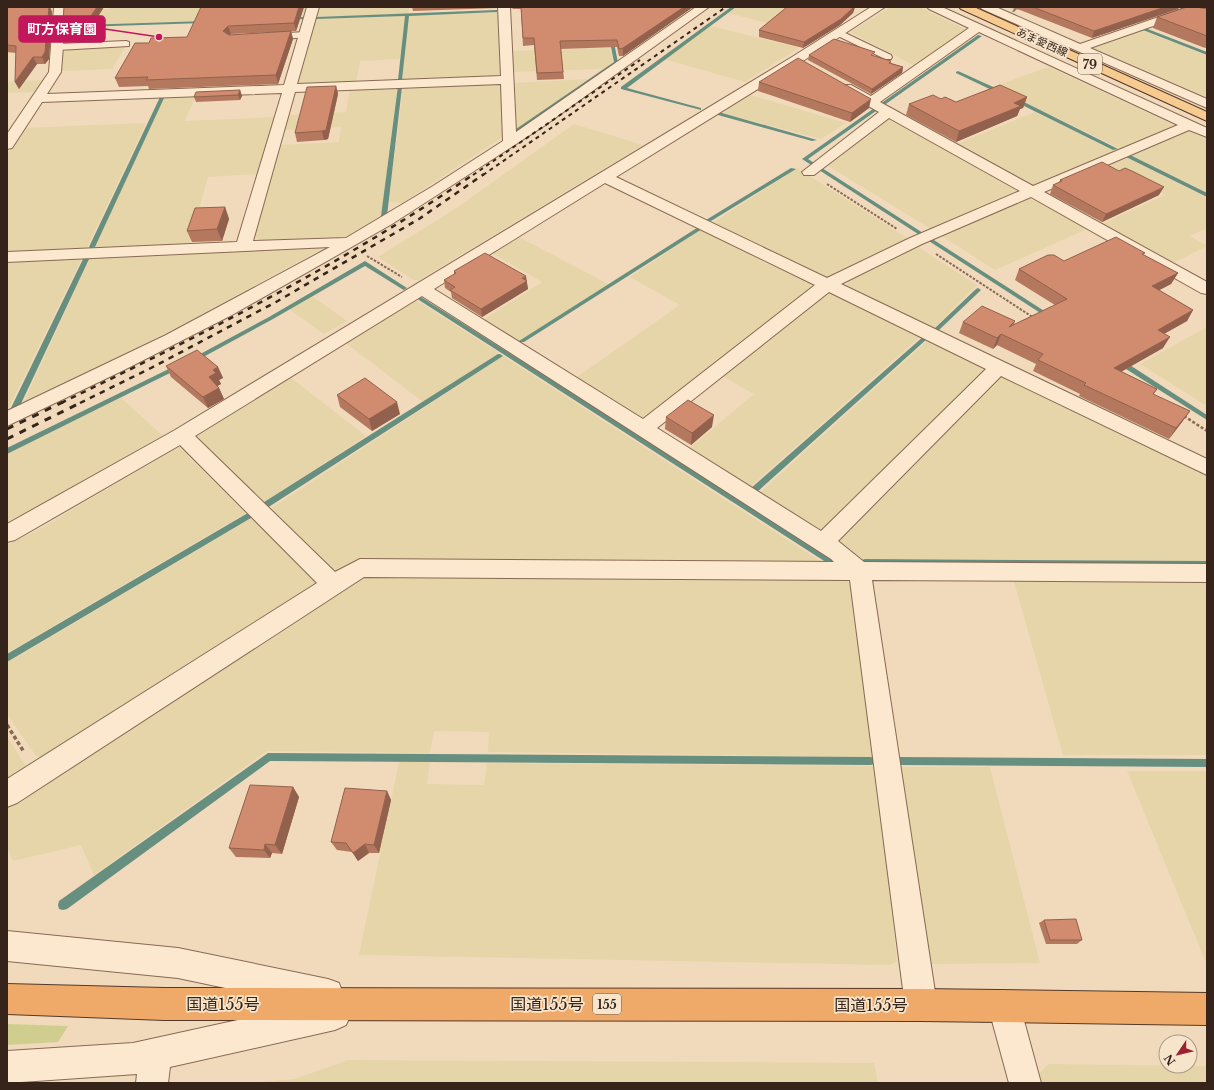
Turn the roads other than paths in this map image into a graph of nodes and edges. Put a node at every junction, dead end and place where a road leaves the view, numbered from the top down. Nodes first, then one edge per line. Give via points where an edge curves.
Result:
1 (59, 7) edge
2 (313, 7) edge
3 (504, 7) edge
4 (704, 7) edge
5 (879, 7) edge
6 (933, 7) edge
7 (986, 7) edge
8 (45, 8) edge
9 (969, 9) edge
10 (1185, 9) edge
11 (1207, 17) edge
12 (977, 28) junction
13 (839, 33) junction
14 (305, 35) junction
15 (260, 38) edge
16 (126, 44) dead end
17 (58, 47) junction
18 (1079, 48) junction
19 (888, 57) dead end
20 (796, 60) junction
21 (809, 68) edge
22 (507, 80) junction
23 (837, 83) edge
24 (290, 88) junction
25 (38, 98) junction
26 (1207, 104) edge
27 (880, 107) junction
28 (1207, 117) edge
29 (1189, 125) junction
30 (1207, 133) edge
31 (510, 142) junction
32 (7, 145) edge
33 (814, 168) road end
34 (605, 177) junction
35 (1031, 192) junction
36 (348, 243) junction
37 (244, 246) junction
38 (7, 257) edge
39 (828, 284) junction
40 (423, 289) junction
41 (1207, 289) edge
42 (999, 367) junction
43 (7, 419) edge
44 (643, 429) junction
45 (182, 435) junction
46 (1207, 468) edge
47 (7, 534) edge
48 (823, 543) junction
49 (860, 572) junction
50 (1207, 573) edge
51 (333, 584) junction
52 (7, 794) edge
53 (7, 946) edge
54 (7, 999) edge
55 (377, 1004) junction
56 (921, 1005) junction
57 (1004, 1006) junction
58 (1207, 1009) edge
59 (7, 1067) edge
60 (154, 1068) edge
61 (1024, 1083) edge

1 - 8 street
1 - 17 street
2 - 14 street
3 - 22 street
4 - 31 street
5 - 13 street
6 - 12 street
7 - 18 street
9 - 28 main road, あま愛西線 / 79
10 - 11 street
10 - 18 street
12 - 27 street
12 - 29 street
13 - 19 lane
13 - 20 street
14 - 15 lane
14 - 24 street
16 - 17 lane
17 - 25 street via 55,72
18 - 26 street
20 - 21 street
20 - 34 street
22 - 24 street
22 - 31 street
23 - 27 street
24 - 25 street
24 - 37 street
25 - 32 street
27 - 33 street
27 - 35 street
29 - 30 street
29 - 35 street
31 - 36 street
34 - 39 street
34 - 40 street
35 - 39 street via 916,241
35 - 41 street
36 - 37 street
36 - 43 street via 230,309
37 - 38 street
39 - 42 street
39 - 44 street
40 - 44 street
40 - 45 street
42 - 46 street
42 - 48 street
44 - 48 street
45 - 47 street
45 - 51 street
48 - 49 street
49 - 50 street
49 - 51 street via 360,568
49 - 56 street
51 - 52 street
53 - 55 street via 178,963
54 - 55 highway, 国道155号 / 155 via 164,1004
55 - 56 highway, 国道155号 / 155
55 - 60 street
56 - 57 highway, 国道155号 / 155
57 - 58 highway, 国道155号 / 155
57 - 61 street
59 - 60 street via 133,1059

